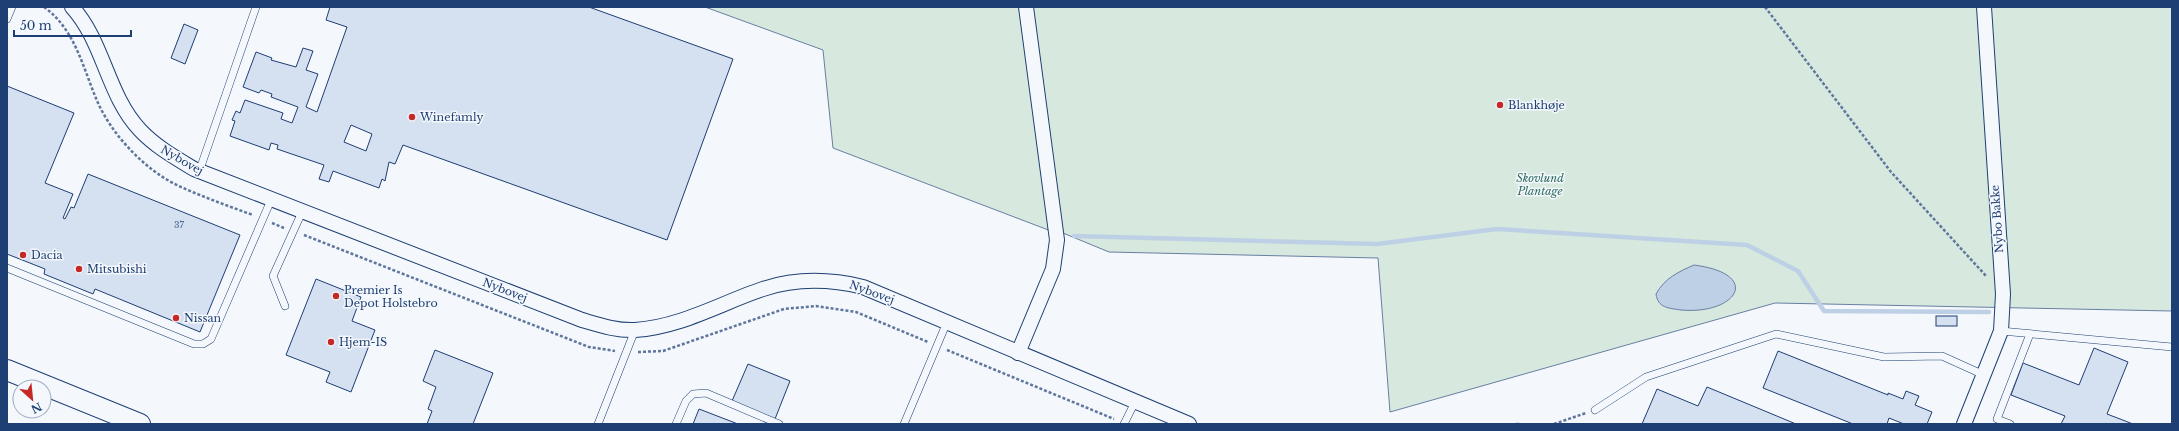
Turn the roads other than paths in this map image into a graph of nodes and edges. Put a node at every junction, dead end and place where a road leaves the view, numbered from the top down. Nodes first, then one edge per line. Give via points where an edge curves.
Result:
1 (12, 7) edge
2 (72, 7) edge
3 (256, 7) edge
4 (1026, 7) edge
5 (1984, 7) edge
6 (7, 19) edge
7 (199, 172) junction
8 (271, 200) junction
9 (302, 212) junction
10 (7, 268) edge
11 (285, 306) dead end
12 (947, 322) junction
13 (635, 330) junction
14 (2001, 331) junction
15 (2030, 334) junction
16 (2172, 347) edge
17 (1018, 353) junction
18 (7, 370) edge
19 (1984, 375) junction
20 (1135, 402) junction
21 (1595, 410) road end
22 (140, 424) edge
23 (598, 424) edge
24 (676, 424) edge
25 (779, 424) edge
26 (904, 424) edge
27 (1125, 424) edge
28 (1189, 424) edge
29 (1964, 424) edge
30 (2010, 424) edge

1 - 6 lane
2 - 7 street, Nybovej via 90,33 119,98 139,129 159,148
3 - 7 lane
4 - 17 street via 1057,240 1053,268
5 - 14 street, Nybo Bakke via 2003,294
7 - 8 street, Nybovej
8 - 9 street, Nybovej
8 - 10 lane via 212,339 203,344 194,344
9 - 11 lane via 273,276
9 - 13 street, Nybovej via 582,320 610,328
12 - 13 street, Nybovej via 863,287 841,282 806,281 763,289 696,316
12 - 17 street, Nybovej
12 - 26 lane
13 - 23 lane
14 - 15 lane
14 - 19 street, Nybo Bakke
15 - 16 lane
15 - 30 lane via 1997,419
17 - 20 street, Nybovej
18 - 22 main road
19 - 21 lane via 1942,356 1884,357 1776,334 1646,377
19 - 29 street, Nybo Bakke
20 - 27 lane
20 - 28 street, Nybovej
24 - 25 lane via 686,401 693,394 706,393

